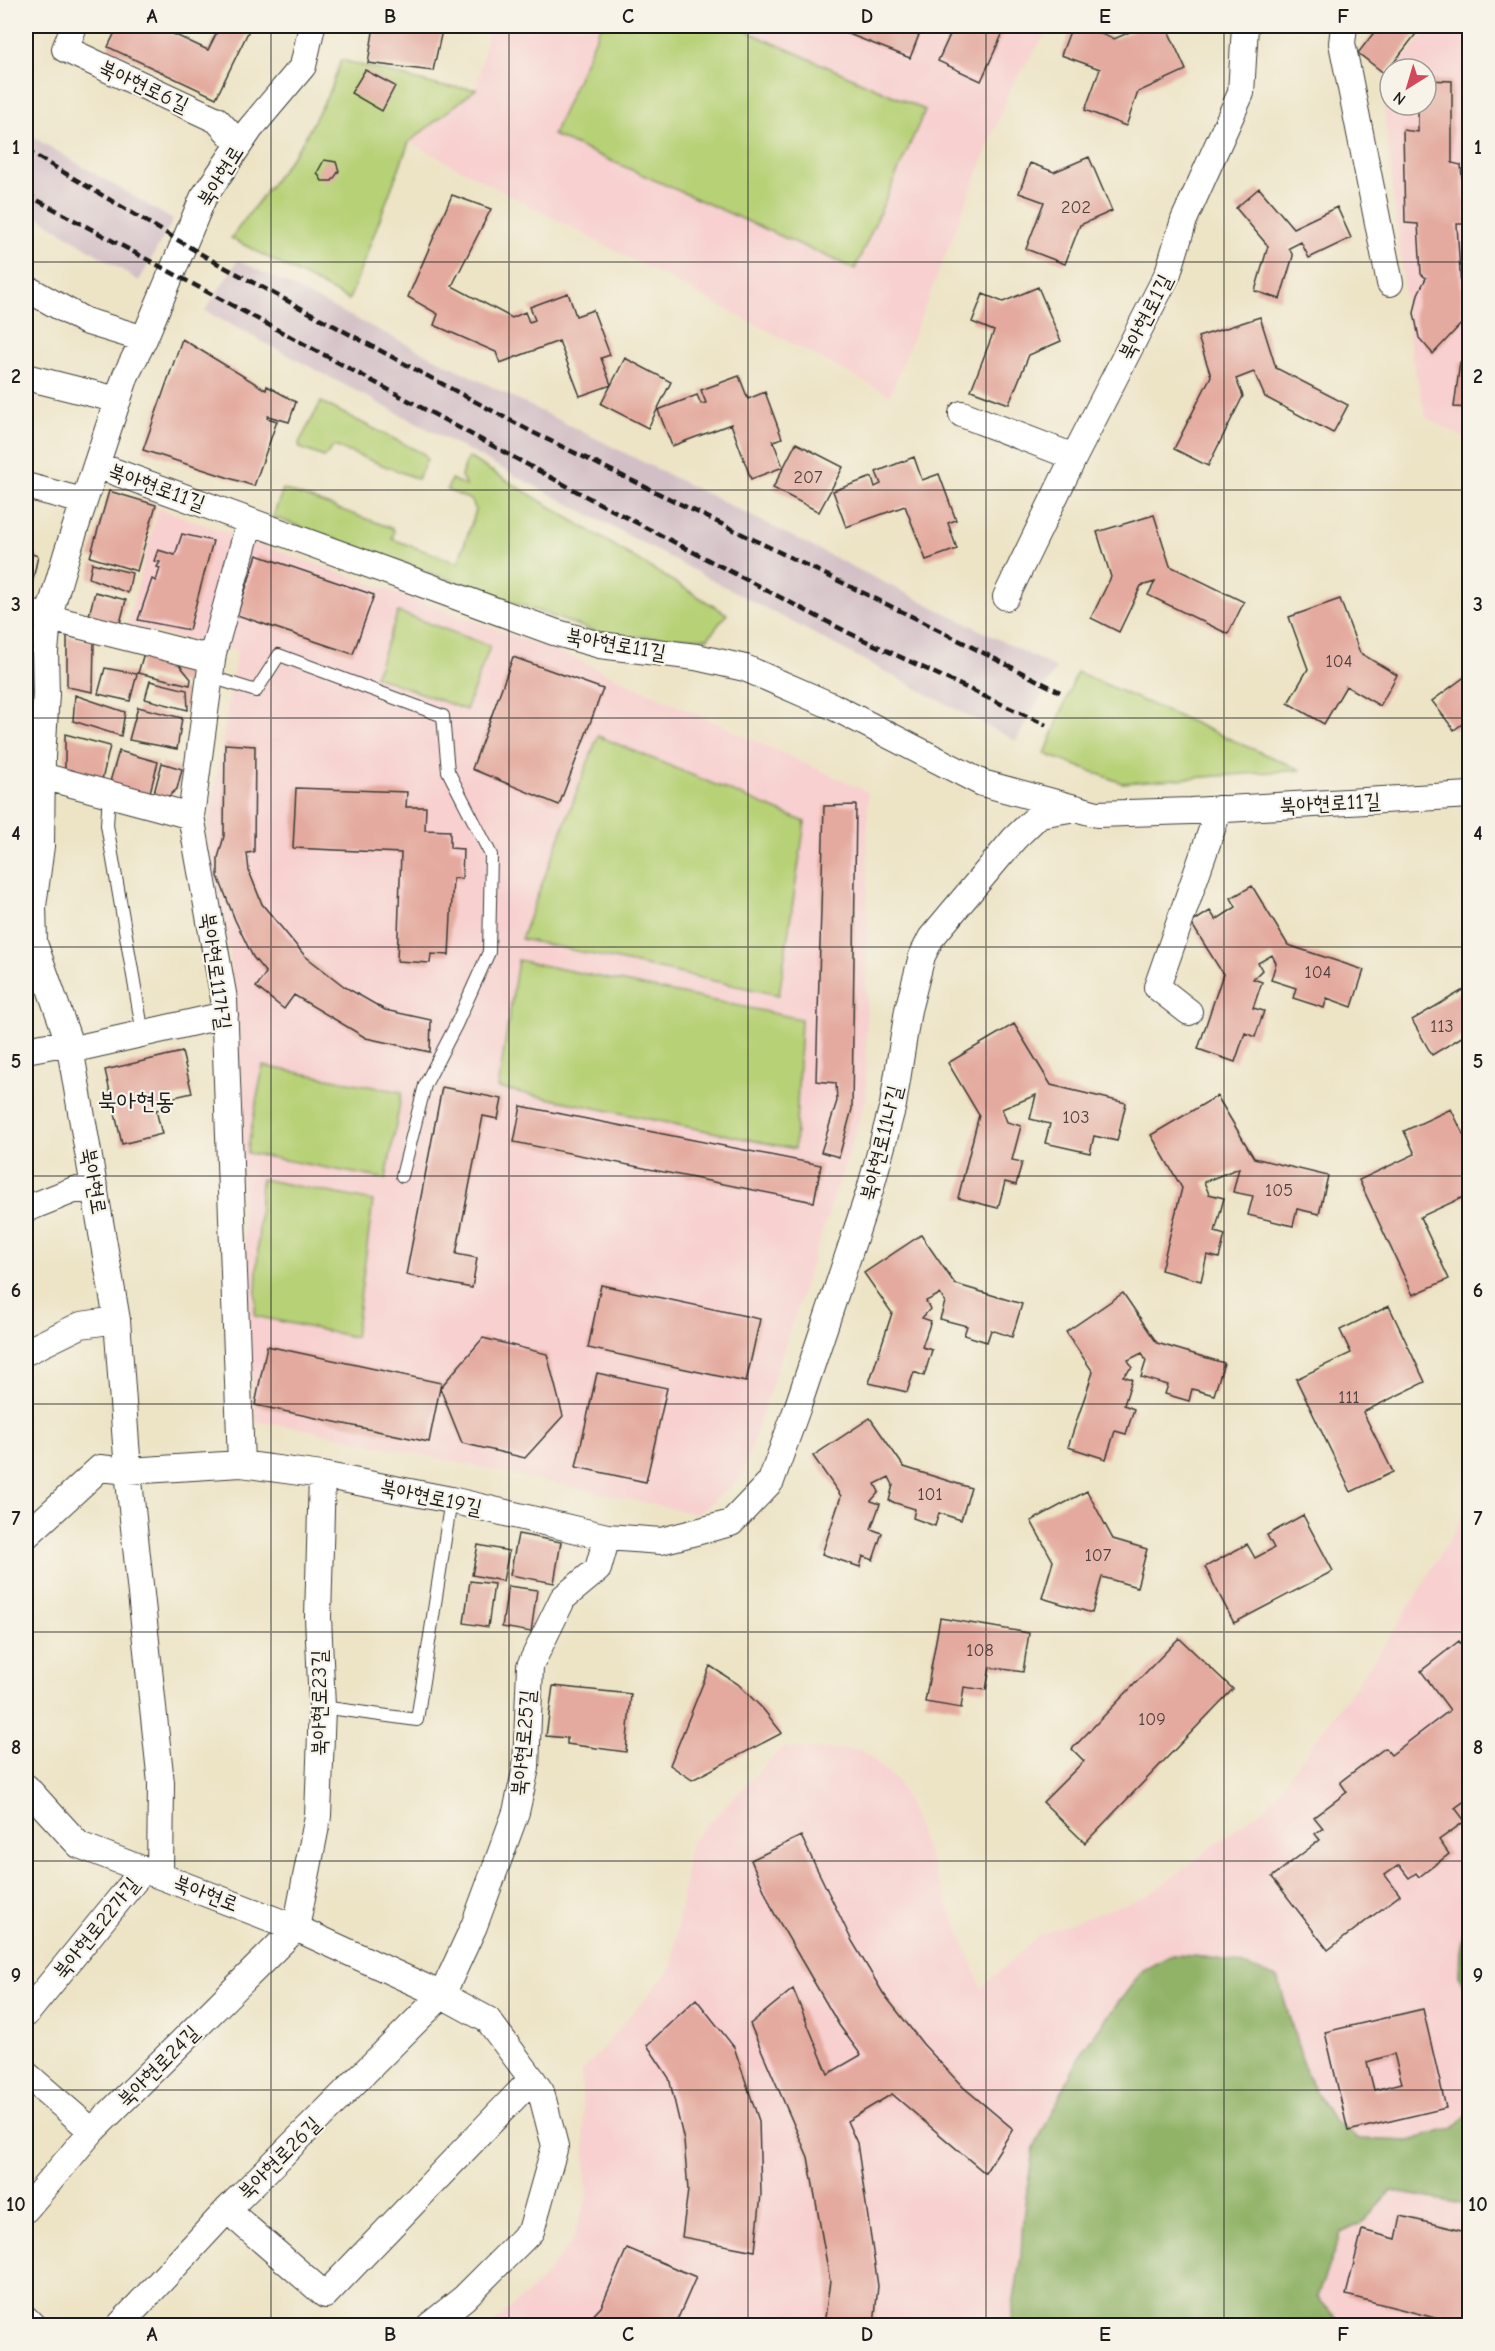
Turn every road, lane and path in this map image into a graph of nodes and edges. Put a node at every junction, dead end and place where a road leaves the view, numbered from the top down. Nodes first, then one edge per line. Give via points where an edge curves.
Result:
1 (74, 26) edge
2 (312, 26) edge
3 (1245, 26) edge
4 (1344, 26) edge
5 (239, 144) junction
6 (1390, 283) dead end
7 (26, 288) edge
8 (144, 339) junction
9 (26, 377) edge
10 (118, 400) junction
11 (962, 414) dead end
12 (1074, 457) junction
13 (96, 465) junction
14 (26, 486) edge
15 (83, 501) junction
16 (250, 521) junction
17 (1006, 597) dead end
18 (37, 615) edge
19 (212, 665) junction
20 (36, 763) edge
21 (109, 794) junction
22 (1470, 795) edge
23 (1220, 809) junction
24 (1086, 811) junction
25 (191, 816) junction
26 (29, 906) edge
27 (1189, 1012) dead end
28 (225, 1016) junction
29 (143, 1034) junction
30 (69, 1046) junction
31 (26, 1050) edge
32 (402, 1176) dead end
33 (95, 1189) junction
34 (26, 1209) edge
35 (117, 1320) junction
36 (26, 1352) edge
37 (241, 1464) junction
38 (128, 1471) junction
39 (322, 1475) junction
40 (451, 1500) junction
41 (730, 1523) joint
42 (28, 1530) edge
43 (607, 1537) junction
44 (322, 1707) junction
45 (26, 1786) edge
46 (152, 1872) junction
47 (296, 1928) junction
48 (442, 1995) junction
49 (26, 2014) edge
50 (26, 2074) edge
51 (532, 2079) junction
52 (92, 2131) junction
53 (26, 2209) edge
54 (227, 2210) junction
55 (26, 2319) edge
56 (33, 2325) edge
57 (119, 2325) edge
58 (429, 2325) edge

1 - 5 street, 북아현로6길 via 65,49 217,120
2 - 5 street, 북아현로 via 303,66
3 - 12 street, 북아현로1길 via 1241,93 1185,220 1168,273
4 - 6 street via 1342,43
5 - 8 street, 북아현로 via 203,198
7 - 8 street via 85,321
8 - 10 street, 북아현로
9 - 10 street
10 - 13 street, 북아현로
11 - 12 street
12 - 17 street, 북아현로1길
13 - 15 street, 북아현로
13 - 16 street, 북아현로11길
14 - 15 street
15 - 18 street, 북아현로
16 - 19 street, 북아현로11가길
16 - 24 street, 북아현로11길 via 554,632 600,645 696,657 745,668 832,706 982,783
18 - 19 street via 200,656
18 - 20 street, 북아현로 via 45,652 46,694
19 - 25 street, 북아현로11가길
19 - 32 lane via 256,691 279,655 442,716 448,771 491,855 489,952 425,1085
20 - 21 street
20 - 26 street, 북아현로 via 41,846
21 - 25 street
21 - 29 lane via 107,825
22 - 23 street, 북아현로11길
23 - 24 street, 북아현로11길
23 - 27 street via 1157,987
24 - 41 street, 북아현로11나길 via 1040,814 1014,839 931,938 922,956 908,1010 893,1105 848,1262 771,1481
25 - 28 street, 북아현로11가길
26 - 30 street, 북아현로 via 34,942
28 - 29 street
28 - 37 street, 북아현로11가길
29 - 30 street
30 - 31 street
30 - 33 street, 북아현로
33 - 34 street via 74,1191
33 - 35 street, 북아현로
35 - 36 street via 81,1325
35 - 38 street, 북아현로
37 - 38 street, 북아현로19길
37 - 39 street, 북아현로19길
38 - 42 street via 100,1468
38 - 46 street, 북아현로 via 161,1783
39 - 40 street, 북아현로19길
39 - 44 street, 북아현로23길 via 318,1617
40 - 43 street, 북아현로19길
40 - 44 lane via 417,1720
41 - 43 street, 북아현로19길 via 661,1541
43 - 48 street, 북아현로25길 via 598,1569 563,1598 530,1666 526,1768 516,1812 474,1926
44 - 47 street, 북아현로23길 via 318,1816
45 - 46 street via 79,1845
46 - 47 street, 북아현로
46 - 49 street, 북아현로22가길
47 - 48 street, 북아현로
47 - 52 street, 북아현로24길
48 - 51 street, 북아현로 via 488,2020
48 - 54 street, 북아현로26길
50 - 52 street
51 - 54 street via 325,2295
51 - 58 street, 북아현로 via 542,2092 555,2146 531,2231 464,2298
52 - 53 street, 북아현로24길
54 - 57 street, 북아현로26길
55 - 56 street

